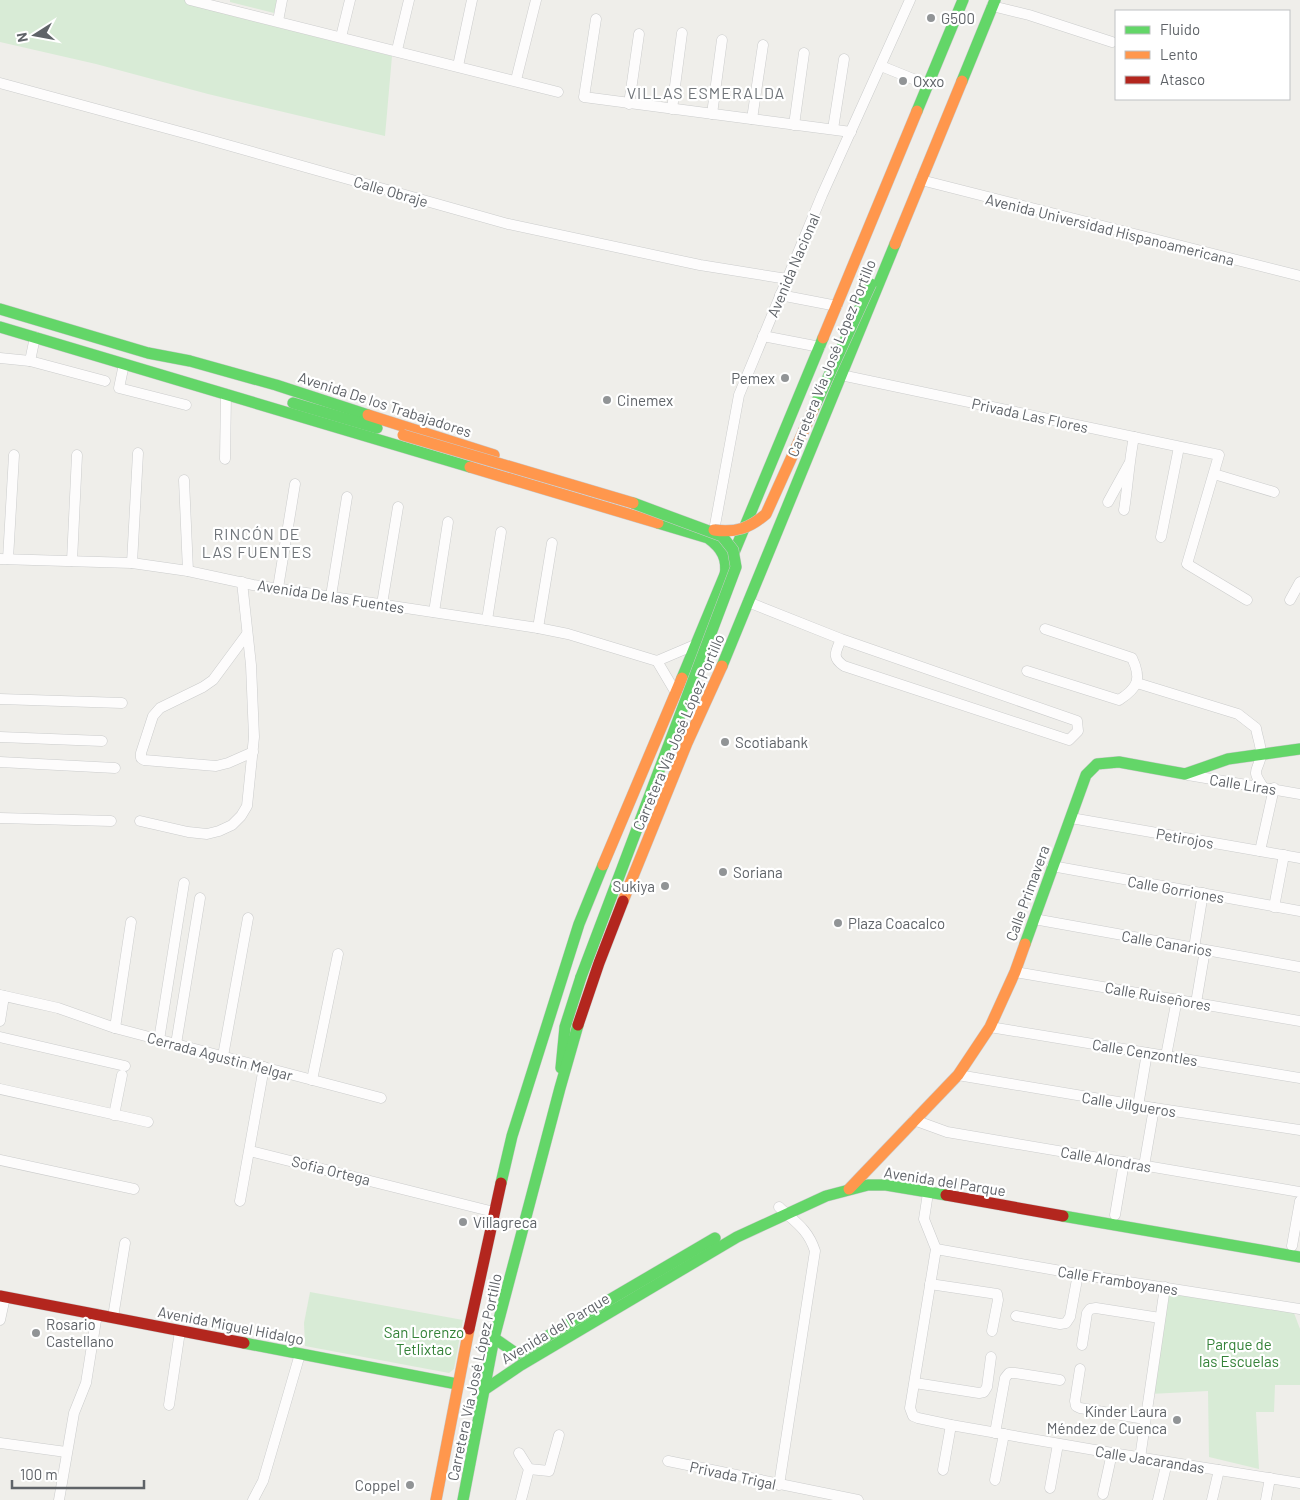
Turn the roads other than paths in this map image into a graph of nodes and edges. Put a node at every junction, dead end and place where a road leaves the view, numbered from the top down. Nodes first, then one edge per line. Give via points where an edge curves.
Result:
1 (190, 0) edge
2 (282, 0) edge
3 (350, 0) edge
4 (409, 0) edge
5 (472, 0) edge
6 (536, 0) edge
7 (910, 0) edge
8 (963, 0) edge
9 (994, 3) edge
10 (596, 20) dead end
11 (278, 21) junction
12 (682, 33) dead end
13 (639, 34) dead end
14 (341, 37) junction
15 (722, 40) dead end
16 (1112, 42) dead end
17 (763, 45) dead end
18 (397, 50) junction
19 (804, 53) dead end
20 (844, 59) dead end
21 (458, 66) junction
22 (881, 66) junction
23 (516, 80) junction
24 (0, 83) edge
25 (928, 85) junction
26 (558, 92) dead end
27 (628, 104) junction
28 (672, 109) junction
29 (712, 114) junction
30 (752, 119) junction
31 (794, 125) junction
32 (834, 129) junction
33 (851, 132) junction
34 (921, 180) junction
35 (908, 212) junction
36 (1300, 276) edge
37 (787, 279) junction
38 (780, 295) junction
39 (837, 306) junction
40 (0, 309) edge
41 (0, 327) edge
42 (763, 336) junction
43 (34, 337) junction
44 (820, 346) junction
45 (148, 353) junction
46 (0, 358) edge
47 (30, 361) junction
48 (124, 364) junction
49 (841, 375) junction
50 (105, 382) dead end
51 (226, 394) junction
52 (186, 404) dead end
53 (1134, 437) junction
54 (388, 442) junction
55 (1179, 447) junction
56 (138, 453) dead end
57 (14, 455) dead end
58 (77, 455) dead end
59 (224, 459) dead end
60 (1129, 464) junction
61 (1214, 474) junction
62 (184, 480) dead end
63 (295, 484) dead end
64 (1274, 492) dead end
65 (347, 497) dead end
66 (1108, 502) dead end
67 (398, 507) dead end
68 (753, 508) junction
69 (1124, 510) dead end
70 (448, 522) dead end
71 (716, 525) junction
72 (501, 532) dead end
73 (1160, 537) dead end
74 (712, 541) junction
75 (552, 543) dead end
76 (4, 559) edge
77 (72, 561) junction
78 (132, 563) junction
79 (188, 571) junction
80 (723, 579) junction
81 (242, 582) junction
82 (1300, 582) edge
83 (278, 588) junction
84 (331, 596) junction
85 (1247, 600) dead end
86 (1290, 600) dead end
87 (748, 602) junction
88 (382, 604) junction
89 (434, 612) junction
90 (487, 620) junction
91 (538, 628) junction
92 (1045, 629) dead end
93 (247, 634) junction
94 (841, 639) junction
95 (697, 644) junction
96 (657, 661) junction
97 (1027, 671) dead end
98 (1137, 683) junction
99 (676, 693) junction
100 (0, 699) edge
101 (122, 703) dead end
102 (0, 737) edge
103 (102, 741) dead end
104 (1300, 748) edge
105 (253, 752) junction
106 (1261, 755) junction
107 (0, 762) edge
108 (115, 768) dead end
109 (1185, 774) junction
110 (1263, 787) junction
111 (1274, 788) junction
112 (1300, 794) edge
113 (0, 818) edge
114 (1071, 818) junction
115 (111, 821) dead end
116 (140, 821) dead end
117 (1260, 851) junction
118 (1284, 855) junction
119 (1300, 858) edge
120 (1052, 866) junction
121 (184, 884) dead end
122 (1203, 893) junction
123 (200, 898) dead end
124 (1274, 907) junction
125 (1300, 911) edge
126 (248, 918) dead end
127 (1034, 919) junction
128 (131, 922) dead end
129 (1199, 949) junction
130 (338, 954) dead end
131 (1300, 967) edge
132 (1015, 972) junction
133 (2, 996) edge
134 (1177, 1000) junction
135 (1196, 1003) junction
136 (1300, 1020) edge
137 (0, 1021) edge
138 (990, 1027) junction
139 (114, 1028) junction
140 (0, 1037) edge
141 (160, 1040) junction
142 (176, 1044) junction
143 (1147, 1053) junction
144 (223, 1056) junction
145 (1166, 1056) junction
146 (264, 1067) junction
147 (958, 1075) junction
148 (1300, 1078) edge
149 (312, 1080) junction
150 (560, 1088) junction
151 (0, 1089) edge
152 (381, 1098) dead end
153 (1138, 1106) junction
154 (1154, 1108) junction
155 (114, 1114) junction
156 (914, 1120) junction
157 (148, 1122) dead end
158 (1300, 1130) edge
159 (250, 1151) junction
160 (0, 1160) edge
161 (1124, 1162) junction
162 (1144, 1166) junction
163 (860, 1176) junction
164 (134, 1189) dead end
165 (849, 1189) junction
166 (928, 1192) junction
167 (1300, 1192) edge
168 (240, 1201) dead end
169 (1300, 1201) edge
170 (783, 1210) junction
171 (494, 1212) junction
172 (1115, 1215) junction
173 (125, 1243) dead end
174 (936, 1249) junction
175 (1297, 1254) edge
176 (1078, 1274) junction
177 (930, 1284) junction
178 (1164, 1287) junction
179 (3, 1297) edge
180 (1300, 1310) edge
181 (97, 1314) junction
182 (1016, 1316) dead end
183 (112, 1317) junction
184 (1160, 1318) junction
185 (0, 1320) edge
186 (180, 1331) junction
187 (992, 1331) dead end
188 (494, 1338) junction
189 (1082, 1345) dead end
190 (300, 1354) junction
191 (991, 1357) dead end
192 (1080, 1369) dead end
193 (1060, 1380) dead end
194 (915, 1383) junction
195 (457, 1384) junction
196 (484, 1390) junction
197 (170, 1405) dead end
198 (1145, 1419) junction
199 (951, 1425) junction
200 (999, 1433) junction
201 (559, 1435) dead end
202 (0, 1443) edge
203 (1058, 1444) junction
204 (66, 1452) junction
205 (519, 1452) dead end
206 (1112, 1453) junction
207 (1140, 1458) junction
208 (668, 1462) dead end
209 (1167, 1462) junction
210 (529, 1469) junction
211 (943, 1470) dead end
212 (1219, 1470) junction
213 (1270, 1478) junction
214 (995, 1480) dead end
215 (1300, 1483) edge
216 (779, 1485) junction
217 (1050, 1488) dead end
218 (1104, 1494) dead end
219 (59, 1500) edge
220 (253, 1500) edge
221 (436, 1500) edge
222 (463, 1500) edge
223 (521, 1500) edge
224 (858, 1500) edge
225 (1158, 1500) edge
226 (1212, 1500) edge
227 (1266, 1500) edge

1 - 11 street
2 - 11 street
3 - 14 street
4 - 18 street
5 - 21 street
6 - 23 street
7 - 22 street, Avenida Nacional
8 - 25 main road, Carretera Vía José López Portillo
9 - 16 street
9 - 34 main road, Carretera Vía José López Portillo
10 - 27 street via 584,98
11 - 14 street
12 - 28 street
13 - 27 street
14 - 18 street
15 - 29 street
17 - 30 street
18 - 21 street
19 - 31 street
20 - 32 street
21 - 23 street
22 - 25 street
22 - 33 street, Avenida Nacional
23 - 26 street
24 - 37 street, Calle Obraje via 508,224
25 - 39 main road, Carretera Vía José López Portillo
27 - 28 street
28 - 29 street
29 - 30 street
30 - 31 street
31 - 32 street
32 - 33 street
33 - 37 street, Avenida Nacional
34 - 35 main road, Carretera Vía José López Portillo
34 - 36 street, Avenida Universidad Hispanoamericana
35 - 49 main road, Carretera Vía José López Portillo
35 - 54 main road, bridge via 871,284 773,502 756,524 742,531 712,530 452,456
37 - 38 street, Avenida Nacional
38 - 39 street
38 - 42 street, Avenida Nacional
39 - 44 main road, Carretera Vía José López Portillo
40 - 45 main road, Avenida De los Trabajadores
41 - 43 main road
42 - 44 street
42 - 71 street, Avenida Nacional via 739,395
43 - 47 street
43 - 48 main road
44 - 68 main road, Carretera Vía José López Portillo
45 - 71 main road, Avenida De los Trabajadores via 276,385
45 - 150 main road, bridge via 185,372 639,505 716,533 731,544 737,560 735,574 581,977 565,1028
46 - 47 street
47 - 50 street
48 - 51 main road
48 - 52 street via 119,388
49 - 53 street, Privada Las Flores
49 - 87 main road, Carretera Vía José López Portillo
51 - 54 main road
51 - 59 street
53 - 55 street, Privada Las Flores
53 - 60 street
54 - 74 main road
55 - 61 street, Privada Las Flores via 1219,455
55 - 73 street
56 - 78 street
57 - 76 street
58 - 77 street
60 - 66 street
60 - 69 street
61 - 64 street
61 - 85 street via 1187,564
62 - 79 street
63 - 83 street
65 - 84 street
67 - 88 street
68 - 71 main road, Avenida De los Trabajadores via 739,522 729,526
68 - 80 main road, Carretera Vía José López Portillo
70 - 89 street
71 - 74 street, Avenida Nacional
72 - 90 street
74 - 80 main road via 722,550 726,560
75 - 91 street
76 - 77 street, Avenida De las Fuentes
77 - 78 street, Avenida De las Fuentes
78 - 79 street, Avenida De las Fuentes
79 - 81 street, Avenida De las Fuentes
80 - 95 main road, Carretera Vía José López Portillo
81 - 83 street, Avenida De las Fuentes
81 - 93 street
82 - 86 street
83 - 84 street, Avenida De las Fuentes
84 - 88 street, Avenida De las Fuentes
87 - 94 street
87 - 150 main road, Carretera Vía José López Portillo via 624,897
88 - 89 street, Avenida De las Fuentes
89 - 90 street, Avenida De las Fuentes
90 - 91 street, Avenida De las Fuentes
91 - 96 street, Avenida De las Fuentes
92 - 98 street via 1132,658
93 - 105 street
93 - 105 street via 213,680 160,708 153,716 141,758 216,766
94 - 94 street via 1077,721 1078,731 1069,740 844,666 837,661 835,654
95 - 96 street
95 - 99 main road, Carretera Vía José López Portillo
96 - 99 street
97 - 98 street via 1119,700
98 - 106 street via 1238,714 1256,728
99 - 171 main road, Carretera Vía José López Portillo via 579,924 512,1136
100 - 101 street
102 - 103 street
104 - 106 main road, Calle Primavera
105 - 116 street via 247,806 232,824 207,834
106 - 109 main road, Calle Primavera via 1228,759
106 - 110 street via 1256,777
107 - 108 street
109 - 110 street, Calle Liras
109 - 114 main road, Calle Primavera via 1119,762 1098,764 1086,775
110 - 111 street, Calle Liras
111 - 112 street, Calle Liras
111 - 117 street
113 - 115 street
114 - 117 street, Petirojos
114 - 120 main road, Calle Primavera
117 - 118 street, Petirojos
118 - 119 street, Petirojos
118 - 124 street
120 - 122 street, Calle Gorriones
120 - 127 main road, Calle Primavera
121 - 141 street
122 - 124 street, Calle Gorriones
122 - 129 street
123 - 142 street
124 - 125 street, Calle Gorriones
126 - 144 street
127 - 129 street, Calle Canarios
127 - 132 main road, Calle Primavera
128 - 139 street
129 - 131 street, Calle Canarios
129 - 135 street
130 - 149 street, Cerrada Agustin Melgar
132 - 134 street, Calle Ruiseñores
132 - 138 main road, Calle Primavera
133 - 137 street
133 - 139 street, Cerrada Agustin Melgar via 58,1008
134 - 135 street, Calle Ruiseñores
134 - 145 street
135 - 136 street, Calle Ruiseñores
138 - 143 street, Calle Cenzontles
138 - 147 main road, Calle Primavera
139 - 141 street, Cerrada Agustin Melgar
140 - 155 street via 123,1071
141 - 142 street, Cerrada Agustin Melgar
142 - 144 street, Cerrada Agustin Melgar
143 - 145 street, Calle Cenzontles
143 - 153 street
144 - 146 street, Cerrada Agustin Melgar
145 - 148 street, Calle Cenzontles
146 - 149 street, Cerrada Agustin Melgar
146 - 159 street
147 - 153 street, Calle Jilgueros
147 - 156 main road, Calle Primavera
149 - 152 street
150 - 188 main road, Carretera Vía José López Portillo
151 - 155 street
153 - 154 street, Calle Jilgueros
154 - 158 street, Calle Jilgueros
154 - 162 street
155 - 157 street
156 - 161 street, Calle Alondras via 947,1132
156 - 163 main road, Calle Primavera
159 - 168 street
159 - 171 street, Sofia Ortega
160 - 164 street
161 - 162 street, Calle Alondras
161 - 172 street
162 - 167 street, Calle Alondras
163 - 165 main road, Calle Primavera
163 - 170 main road, Avenida del Parque via 823,1186
163 - 172 main road, Avenida del Parque via 887,1175
165 - 166 main road, Avenida del Parque via 886,1185
165 - 170 main road, Avenida del Parque
166 - 174 street via 924,1219
166 - 175 main road, Avenida del Parque
169 - 175 street
170 - 188 main road, Avenida del Parque via 732,1228 517,1354
170 - 196 main road, Avenida del Parque
170 - 216 street via 811,1238 815,1251
171 - 195 main road, Carretera Vía José López Portillo
172 - 175 main road, Avenida del Parque
173 - 183 street
174 - 176 street, Calle Framboyanes
174 - 177 street
176 - 178 street, Calle Framboyanes
176 - 182 street via 1066,1323
177 - 187 street via 997,1294
177 - 194 street
178 - 180 street, Calle Framboyanes
178 - 184 street
179 - 181 main road, Avenida Miguel Hidalgo
179 - 185 street
181 - 183 main road, Avenida Miguel Hidalgo
181 - 204 street via 86,1383 74,1413
183 - 186 main road, Avenida Miguel Hidalgo
184 - 189 street via 1090,1309
184 - 198 street
186 - 190 main road, Avenida Miguel Hidalgo
186 - 197 street
188 - 196 main road, Carretera Vía José López Portillo
190 - 195 main road, Avenida Miguel Hidalgo
190 - 220 street via 263,1482
191 - 194 street via 984,1392
192 - 198 street via 1076,1406
193 - 200 street via 1008,1374
194 - 199 street, Calle Jacarandas via 910,1408 913,1416
195 - 221 main road, Carretera Vía José López Portillo
196 - 222 main road, Carretera Vía José López Portillo
198 - 207 street
199 - 200 street, Calle Jacarandas
199 - 211 street
200 - 203 street, Calle Jacarandas
200 - 214 street
201 - 210 street via 549,1471
202 - 204 street
203 - 206 street, Calle Jacarandas
203 - 217 street
204 - 219 street
205 - 210 street
206 - 207 street, Calle Jacarandas
206 - 218 street
207 - 209 street, Calle Jacarandas
208 - 216 street, Privada Trigal
209 - 212 street, Calle Jacarandas
209 - 225 street
210 - 223 street
212 - 213 street, Calle Jacarandas
212 - 226 street
213 - 215 street, Calle Jacarandas
213 - 227 street
216 - 224 street, Privada Trigal

